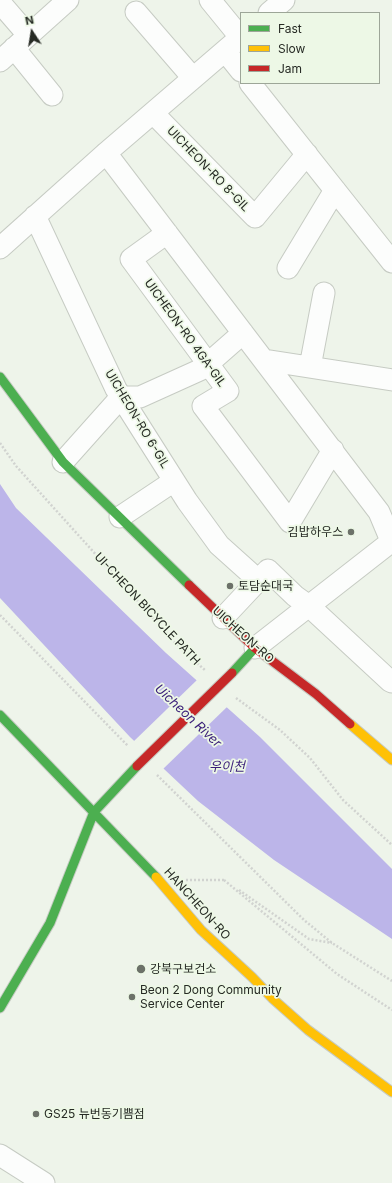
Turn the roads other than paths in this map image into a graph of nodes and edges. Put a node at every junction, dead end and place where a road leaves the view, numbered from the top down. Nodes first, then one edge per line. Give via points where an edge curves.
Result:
1 (68, 0) edge
2 (210, 0) edge
3 (284, 0) edge
4 (0, 6) edge
5 (136, 12) dead end
6 (270, 12) edge
7 (240, 37) edge
8 (240, 39) edge
9 (14, 48) edge
10 (225, 51) junction
11 (240, 70) edge
12 (194, 78) junction
13 (251, 84) edge
14 (52, 95) dead end
15 (153, 113) junction
16 (106, 153) junction
17 (307, 154) junction
18 (335, 190) junction
19 (35, 216) junction
20 (167, 233) junction
21 (0, 248) edge
22 (392, 262) edge
23 (288, 268) dead end
24 (324, 293) dead end
25 (243, 333) junction
26 (264, 360) junction
27 (207, 363) junction
28 (310, 367) junction
29 (0, 377) edge
30 (392, 380) edge
31 (121, 397) junction
32 (333, 450) junction
33 (63, 462) junction
34 (174, 481) junction
35 (120, 518) junction
36 (392, 542) edge
37 (263, 575) junction
38 (309, 606) junction
39 (223, 618) junction
40 (255, 648) junction
41 (392, 682) edge
42 (0, 715) edge
43 (392, 760) edge
44 (94, 812) junction
45 (0, 1008) edge
46 (392, 1092) edge
47 (0, 1155) edge
48 (44, 1183) edge

1 - 9 street
2 - 7 street
3 - 6 street
4 - 9 street via 3,6
5 - 12 street
8 - 10 street
9 - 14 street
10 - 11 street
10 - 12 street
12 - 15 street
13 - 17 street
15 - 16 street
15 - 17 street, UICHEON-RO 8-GIL via 255,217
16 - 19 street
16 - 20 street
17 - 18 street
18 - 22 street
18 - 23 street
19 - 21 street
19 - 31 street, UICHEON-RO 6-GIL
20 - 25 street
20 - 27 street, UICHEON-RO 4GA-GIL via 131,259
24 - 28 street
25 - 26 street
25 - 27 street
26 - 28 street
26 - 32 street
27 - 31 street via 202,369 140,397
27 - 32 street, UICHEON-RO 4GA-GIL via 228,391 203,406 290,522
28 - 30 street
29 - 33 street, UICHEON-RO
31 - 33 street
31 - 34 street, UICHEON-RO 6-GIL
32 - 36 street via 379,512
33 - 35 street, UICHEON-RO
34 - 35 street
34 - 37 street, UICHEON-RO 6-GIL via 219,545
35 - 39 street, UICHEON-RO
36 - 38 street
37 - 38 street, UICHEON-RO 6-GIL
37 - 39 street
38 - 40 street
38 - 41 street, UICHEON-RO 6-GIL
39 - 40 street, UICHEON-RO
40 - 43 street, UICHEON-RO via 316,694
40 - 44 street, bridge
42 - 44 street, HANCHEON-RO
44 - 45 street via 50,923
44 - 46 street, HANCHEON-RO via 159,880 201,930 278,1004 308,1030
47 - 48 street

